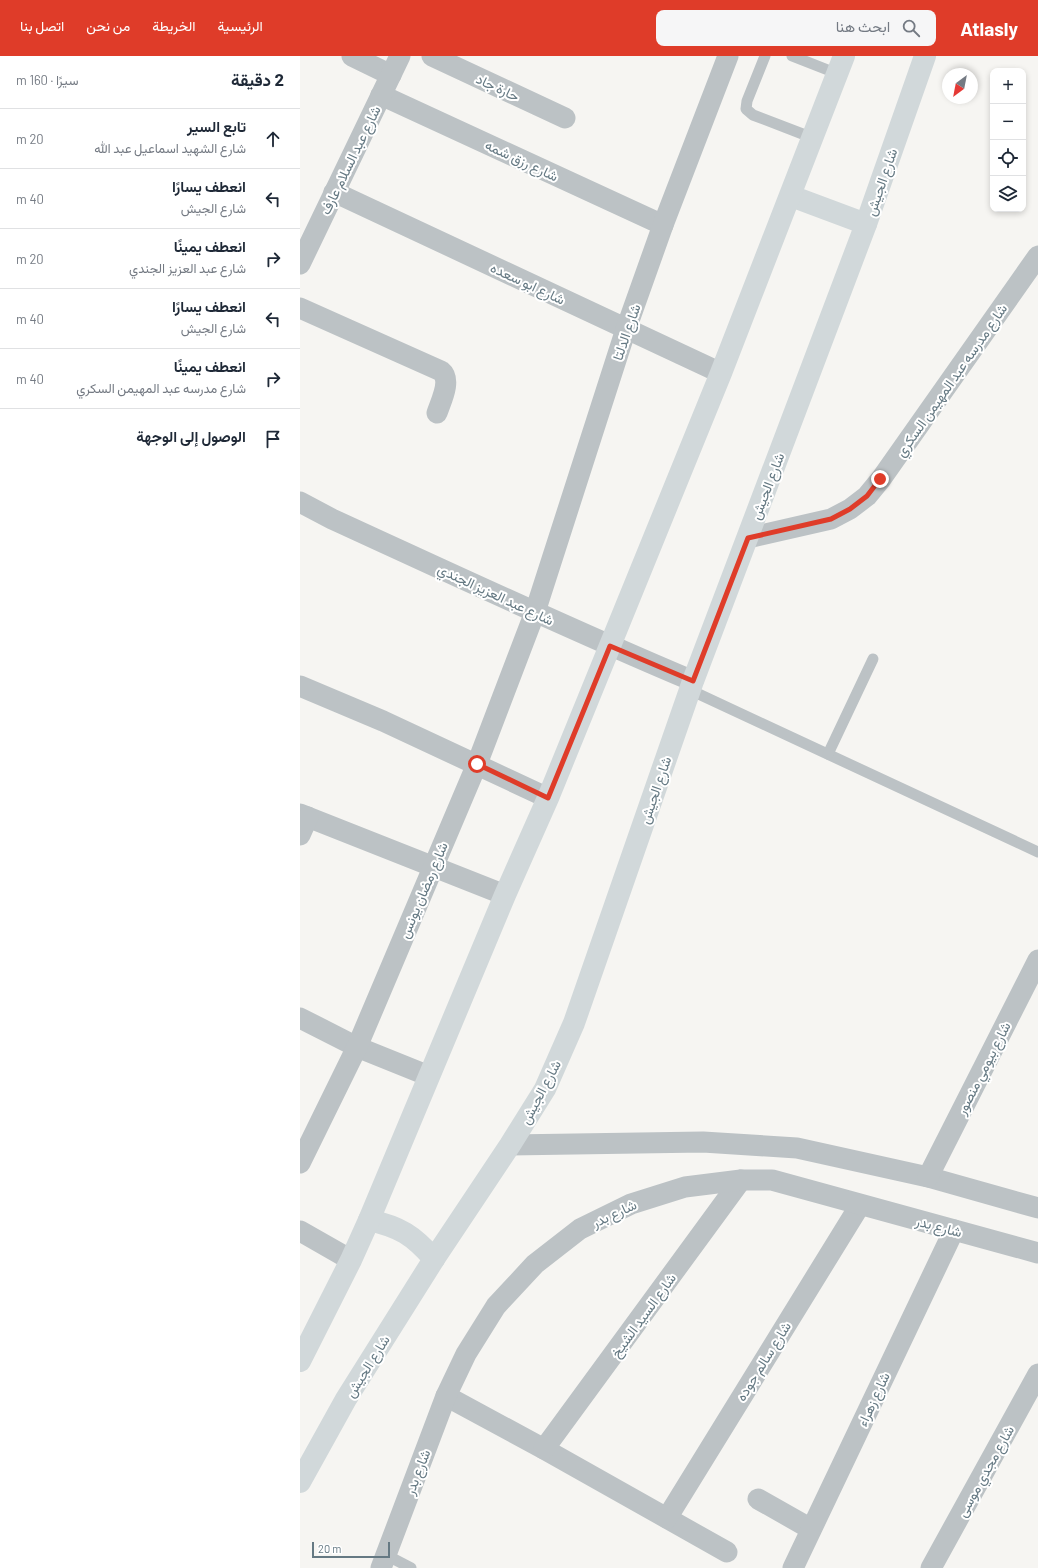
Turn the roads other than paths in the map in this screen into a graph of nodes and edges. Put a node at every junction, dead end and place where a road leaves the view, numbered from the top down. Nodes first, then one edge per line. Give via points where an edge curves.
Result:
1 (352, 56) edge
2 (400, 56) edge
3 (432, 56) edge
4 (728, 56) edge
5 (765, 56) edge
6 (792, 56) edge
7 (925, 56) edge
8 (841, 65) edge
9 (391, 74) junction
10 (381, 95) junction
11 (565, 118) dead end
12 (813, 138) junction
13 (334, 192) junction
14 (791, 196) junction
15 (866, 224) junction
16 (663, 226) junction
17 (1038, 256) edge
18 (300, 263) edge
19 (300, 308) edge
20 (626, 329) junction
21 (721, 373) junction
22 (437, 413) dead end
23 (300, 502) edge
24 (300, 511) edge
25 (332, 518) junction
26 (748, 538) junction
27 (534, 612) junction
28 (610, 646) junction
29 (873, 659) dead end
30 (300, 686) edge
31 (692, 686) junction
32 (828, 754) junction
33 (477, 764) junction
34 (548, 798) junction
35 (303, 822) edge
36 (1038, 852) edge
37 (433, 866) junction
38 (506, 895) junction
39 (1038, 960) edge
40 (300, 1018) edge
41 (357, 1047) junction
42 (430, 1076) junction
43 (510, 1145) junction
44 (300, 1163) edge
45 (928, 1177) junction
46 (742, 1180) junction
47 (860, 1205) junction
48 (1038, 1208) edge
49 (369, 1220) junction
50 (954, 1230) junction
51 (300, 1231) edge
52 (1038, 1253) edge
53 (434, 1259) junction
54 (351, 1260) junction
55 (302, 1352) edge
56 (1038, 1374) edge
57 (446, 1396) junction
58 (544, 1449) junction
59 (300, 1482) edge
60 (758, 1499) dead end
61 (667, 1518) junction
62 (811, 1529) junction
63 (727, 1552) dead end
64 (384, 1562) edge
65 (411, 1568) edge
66 (793, 1568) edge
67 (931, 1568) edge

1 - 9 street
2 - 9 street, شارع عبد السلام عارف
3 - 11 street, حارة جاد
4 - 16 street, شارع الدلتا
5 - 12 lane via 747,100 746,109 753,115
6 - 8 lane
7 - 15 main road, شارع الجيش
8 - 12 main road
9 - 10 street, شارع عبد السلام عارف
10 - 13 street, شارع عبد السلام عارف
10 - 16 street, شارع رزق شمه
12 - 14 main road
13 - 18 street, شارع عبد السلام عارف
13 - 20 street, شارع ابو سعده
14 - 15 main road
14 - 21 main road
15 - 26 main road, شارع الجيش
16 - 20 street, شارع الدلتا
17 - 26 street, شارع مدرسه عبد المهيمن السكري via 867,496 831,519
19 - 22 street via 441,371 446,382
20 - 21 street, شارع ابو سعده
20 - 27 street, شارع الدلتا
21 - 28 main road
23 - 25 street, شارع عبد العزيز الجندي
24 - 25 street
25 - 27 street, شارع عبد العزيز الجندي
26 - 31 main road, شارع الجيش
27 - 28 street, شارع عبد العزيز الجندي
27 - 33 street, شارع رمضان يونس
28 - 31 street, شارع عبد العزيز الجندي
28 - 34 main road
29 - 32 lane
30 - 33 street
31 - 32 lane
31 - 43 main road, شارع الجيش via 574,1023 545,1089
32 - 36 lane
33 - 34 street
33 - 37 street, شارع رمضان يونس
34 - 38 main road
35 - 37 street
37 - 38 street
37 - 41 street, شارع رمضان يونس
38 - 42 main road
39 - 45 street, شارع بيومي منصور
40 - 41 street
41 - 42 street
41 - 44 street, شارع رمضان يونس
42 - 49 main road
43 - 45 street via 703,1142 797,1148
43 - 53 main road, شارع الجيش
45 - 48 street
46 - 47 street, شارع بدر via 772,1180
46 - 57 street, شارع بدر via 685,1187 631,1204 580,1229 535,1264 496,1306 466,1354
46 - 58 street, شارع السيد الشيخ
47 - 50 street, شارع بدر
47 - 61 street, شارع سالم جوده
49 - 53 main road via 388,1224 405,1232 421,1244
49 - 54 main road
50 - 52 street, شارع بدر
50 - 62 street, شارع زهراء
51 - 54 street
53 - 59 main road, شارع الجيش via 346,1399
54 - 55 main road
56 - 67 street, شارع مجدي موسى
57 - 58 street
57 - 64 street, شارع بدر
58 - 61 street
60 - 62 street
61 - 63 street
62 - 66 street, شارع زهراء
64 - 65 lane

